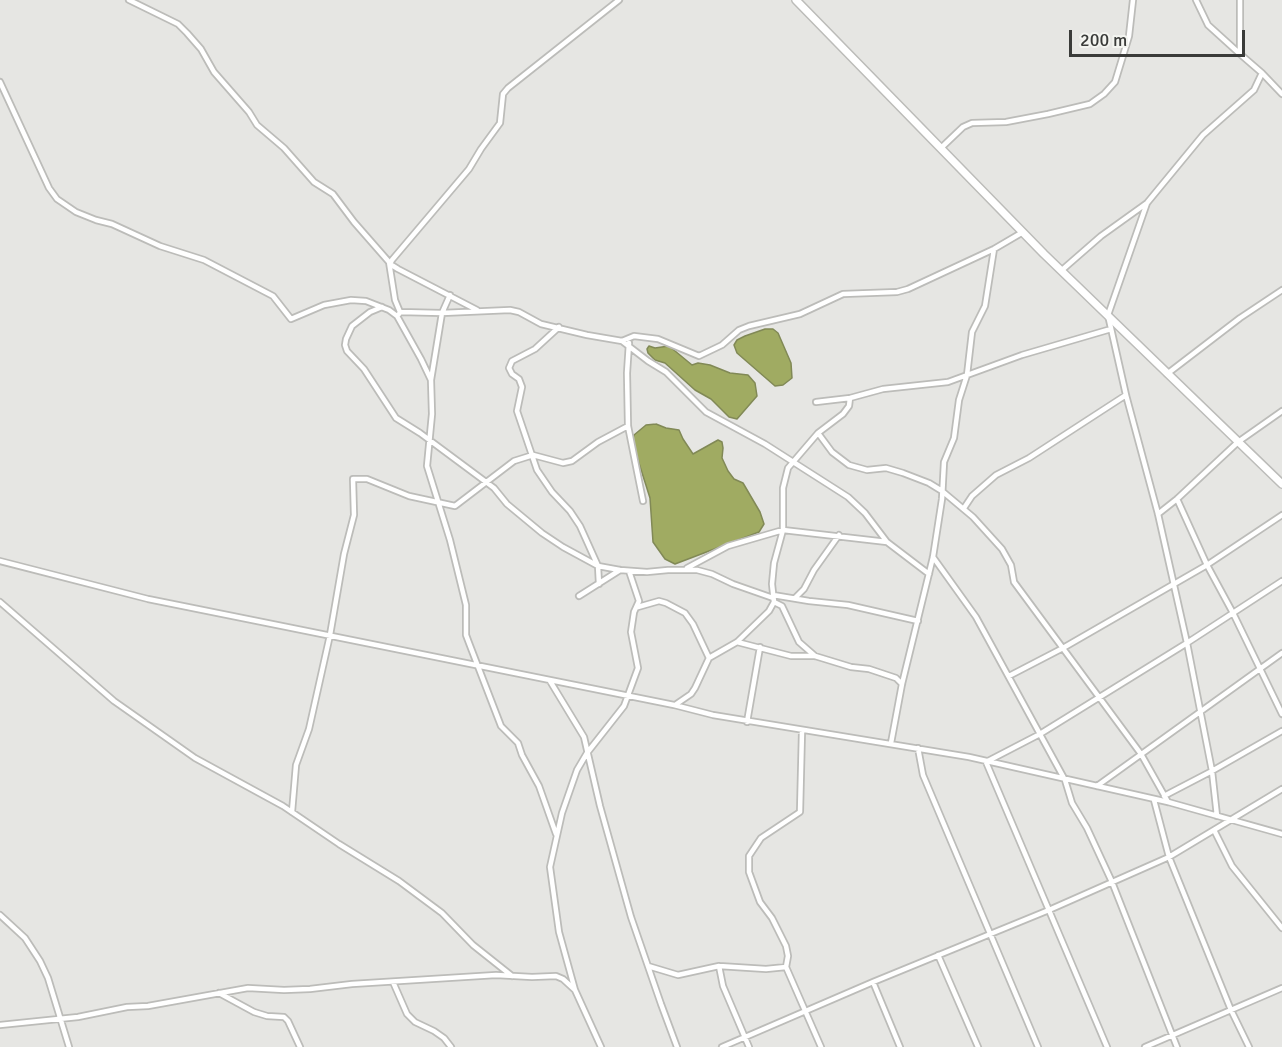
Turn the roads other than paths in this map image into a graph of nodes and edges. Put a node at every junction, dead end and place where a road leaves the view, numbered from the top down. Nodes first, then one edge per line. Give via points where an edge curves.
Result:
1 (129, 0) edge
2 (619, 0) edge
3 (796, 0) edge
4 (1133, 0) edge
5 (1196, 0) edge
6 (1240, 0) edge
7 (1240, 54) junction
8 (1262, 73) junction
9 (0, 82) edge
10 (1282, 94) edge
11 (941, 148) junction
12 (1147, 203) junction
13 (1023, 232) junction
14 (994, 249) junction
15 (390, 264) junction
16 (1062, 270) junction
17 (1282, 290) edge
18 (450, 295) junction
19 (382, 307) junction
20 (479, 311) junction
21 (442, 313) junction
22 (399, 314) junction
23 (1108, 315) junction
24 (559, 327) junction
25 (1111, 330) junction
26 (630, 338) junction
27 (622, 340) junction
28 (629, 346) junction
29 (1167, 374) junction
30 (967, 375) junction
31 (431, 380) junction
32 (1126, 395) junction
33 (850, 398) junction
34 (816, 402) dead end
35 (1282, 411) edge
36 (628, 426) junction
37 (818, 433) junction
38 (428, 439) junction
39 (1238, 442) junction
40 (533, 455) junction
41 (793, 462) junction
42 (487, 483) junction
43 (1282, 484) edge
44 (942, 491) junction
45 (1177, 499) junction
46 (643, 501) dead end
47 (438, 504) junction
48 (964, 508) junction
49 (1158, 514) junction
50 (1282, 515) edge
51 (783, 530) junction
52 (839, 535) junction
53 (887, 542) junction
54 (933, 557) junction
55 (0, 561) edge
56 (1207, 565) junction
57 (598, 566) junction
58 (620, 570) junction
59 (685, 570) junction
60 (629, 571) junction
61 (929, 574) junction
62 (1282, 581) edge
63 (599, 584) junction
64 (1174, 585) junction
65 (579, 596) dead end
66 (773, 598) junction
67 (795, 598) junction
68 (0, 602) edge
69 (638, 607) junction
70 (1233, 613) junction
71 (918, 621) junction
72 (330, 635) junction
73 (737, 642) junction
74 (1187, 643) junction
75 (760, 647) junction
76 (1063, 648) junction
77 (1282, 653) edge
78 (815, 656) junction
79 (709, 658) junction
80 (478, 666) junction
81 (1261, 669) junction
82 (1010, 676) junction
83 (550, 681) junction
84 (902, 684) junction
85 (628, 697) junction
86 (1099, 697) junction
87 (674, 705) junction
88 (1200, 712) junction
89 (1282, 714) edge
90 (747, 722) junction
91 (1282, 730) edge
92 (802, 731) junction
93 (1040, 734) junction
94 (891, 743) junction
95 (918, 748) junction
96 (587, 753) junction
97 (1141, 754) junction
98 (986, 762) junction
99 (1212, 771) junction
100 (1065, 780) junction
101 (1096, 787) junction
102 (1282, 789) edge
103 (1164, 796) junction
104 (1154, 800) junction
105 (1168, 802) junction
106 (292, 812) junction
107 (1217, 816) junction
108 (1229, 819) junction
109 (1214, 830) junction
110 (556, 834) junction
111 (1282, 834) edge
112 (1169, 857) junction
113 (1112, 882) junction
114 (1049, 910) junction
115 (0, 915) edge
116 (1282, 917) edge
117 (1276, 920) junction
118 (1282, 928) edge
119 (990, 934) junction
120 (938, 956) junction
121 (648, 966) junction
122 (719, 966) junction
123 (786, 967) junction
124 (512, 976) junction
125 (393, 982) junction
126 (873, 982) junction
127 (1282, 988) edge
128 (575, 990) junction
129 (219, 993) junction
130 (1231, 1010) junction
131 (805, 1011) junction
132 (61, 1019) junction
133 (0, 1025) edge
134 (1172, 1035) junction
135 (745, 1038) junction
136 (69, 1047) edge
137 (300, 1047) edge
138 (451, 1047) edge
139 (601, 1047) edge
140 (677, 1047) edge
141 (722, 1047) edge
142 (749, 1047) edge
143 (821, 1047) edge
144 (900, 1047) edge
145 (978, 1047) edge
146 (1038, 1047) edge
147 (1107, 1047) edge
148 (1145, 1047) edge
149 (1177, 1047) edge
150 (1249, 1047) edge

1 - 15 street via 178,24 187,33 257,125 314,182 333,194
2 - 15 street via 508,88 503,94 500,123 448,196
3 - 11 main road
4 - 11 street via 1129,36 1115,82 1104,94 1090,104 1048,114 1006,122 972,123
5 - 7 street via 1208,25
6 - 7 street
7 - 8 street
8 - 10 street
8 - 12 street via 1254,90 1203,135
9 - 19 street via 49,188 76,212 204,260 273,296 291,319 324,305 351,300
11 - 13 main road
12 - 16 street
12 - 23 street
13 - 14 street
13 - 16 main road
14 - 26 street via 908,290 843,294 800,314 749,326 699,356 658,339
14 - 30 street via 985,306 972,332
15 - 18 street
15 - 22 street
16 - 23 main road
17 - 29 street
18 - 20 street
18 - 21 street
19 - 22 street
19 - 38 street via 352,326 345,345 396,418
20 - 21 street
20 - 24 street via 510,310 541,324
21 - 22 street
21 - 31 street
22 - 31 street
23 - 25 street
23 - 29 main road
24 - 27 street
24 - 40 street via 510,365 522,387 517,411
25 - 30 street
25 - 32 street
26 - 27 street
26 - 28 street
27 - 28 street
28 - 36 street
28 - 41 street via 666,372 706,412
29 - 39 main road
30 - 33 street via 948,382 883,389
30 - 44 street via 954,438 944,462
31 - 38 street
32 - 48 street via 996,475
32 - 49 street
33 - 34 street
33 - 37 street via 843,414
35 - 39 street
36 - 40 street via 572,461 562,463
36 - 46 street
37 - 41 street
37 - 44 street via 832,452 849,465 867,470 894,469
38 - 42 street
38 - 47 street via 427,466
39 - 43 main road
39 - 45 street
40 - 42 street via 514,461
40 - 57 street via 537,470 580,526
41 - 51 street via 783,488
41 - 53 street via 848,497
42 - 47 street via 456,506
42 - 57 street via 542,533
44 - 48 street
44 - 54 street
45 - 49 street
45 - 56 street
47 - 72 street via 367,479 353,479 354,515
47 - 80 street via 466,605 466,635
48 - 76 street via 1002,549 1014,582
49 - 64 street
50 - 56 street
51 - 52 street
51 - 59 street via 728,546
51 - 66 street via 774,563
52 - 53 street
52 - 67 street
53 - 61 street
54 - 61 street
54 - 82 street via 976,617
55 - 72 street via 148,599
56 - 64 street
56 - 70 street
57 - 58 street
57 - 63 street
58 - 60 street
58 - 63 street
59 - 60 street
59 - 66 street via 712,574
60 - 69 street
61 - 71 street
62 - 70 street
63 - 65 street
64 - 74 street
64 - 76 street
66 - 67 street
66 - 73 street via 764,616
66 - 78 street via 782,606 800,642
67 - 71 street
68 - 106 street via 142,722 195,758
69 - 79 street via 659,601 685,613
69 - 85 street via 631,632 638,668
70 - 74 street
70 - 81 street
71 - 84 street
72 - 80 street
72 - 106 street via 309,729 296,765
73 - 75 street
73 - 79 street
74 - 86 street
74 - 88 street
75 - 78 street via 791,656
75 - 90 street
76 - 82 street
76 - 86 street
77 - 81 street
78 - 84 street via 883,673
79 - 87 street via 691,694
80 - 83 street
80 - 110 street via 501,726 518,743 539,786
81 - 88 street
81 - 89 street
82 - 93 street
83 - 85 street
83 - 96 street via 582,732
84 - 94 street
85 - 87 street
85 - 96 street
86 - 93 street
86 - 97 street
87 - 90 street
88 - 97 street
88 - 99 street
90 - 92 street
91 - 99 street
92 - 94 street
92 - 123 street via 800,812 760,838 749,856 750,877 759,902 786,946
93 - 98 street
93 - 100 street
94 - 95 street
95 - 98 street
95 - 119 street via 922,775
96 - 110 street via 569,789
96 - 121 street
97 - 101 street
97 - 103 street
98 - 100 street
98 - 114 street
99 - 103 street
99 - 107 street
100 - 101 street
100 - 113 street via 1072,803
101 - 104 street
102 - 108 street
103 - 105 street
104 - 105 street
104 - 112 street
105 - 107 street
106 - 124 street via 423,898 490,961
107 - 108 street
108 - 109 street
108 - 111 street
109 - 112 street
109 - 117 street via 1247,888
110 - 128 street via 550,877 559,932
112 - 113 street
112 - 130 street
113 - 114 street
113 - 134 street
114 - 119 street
114 - 147 street
115 - 132 street via 25,938 40,961
116 - 117 street
117 - 118 street
119 - 120 street
119 - 146 street
120 - 126 street
120 - 145 street
121 - 122 street via 678,975
121 - 140 street
122 - 123 street
122 - 135 street via 723,987
123 - 131 street
124 - 125 street
124 - 128 street via 556,976
125 - 129 street via 310,989 248,988
125 - 138 street via 414,1022 434,1031
126 - 131 street
126 - 144 street
127 - 130 street
128 - 139 street
129 - 132 street
129 - 137 street via 254,1012 284,1017
130 - 134 street
130 - 150 street
131 - 135 street
131 - 143 street
132 - 133 street
132 - 136 street
134 - 148 street
134 - 149 street
135 - 141 street
135 - 142 street

